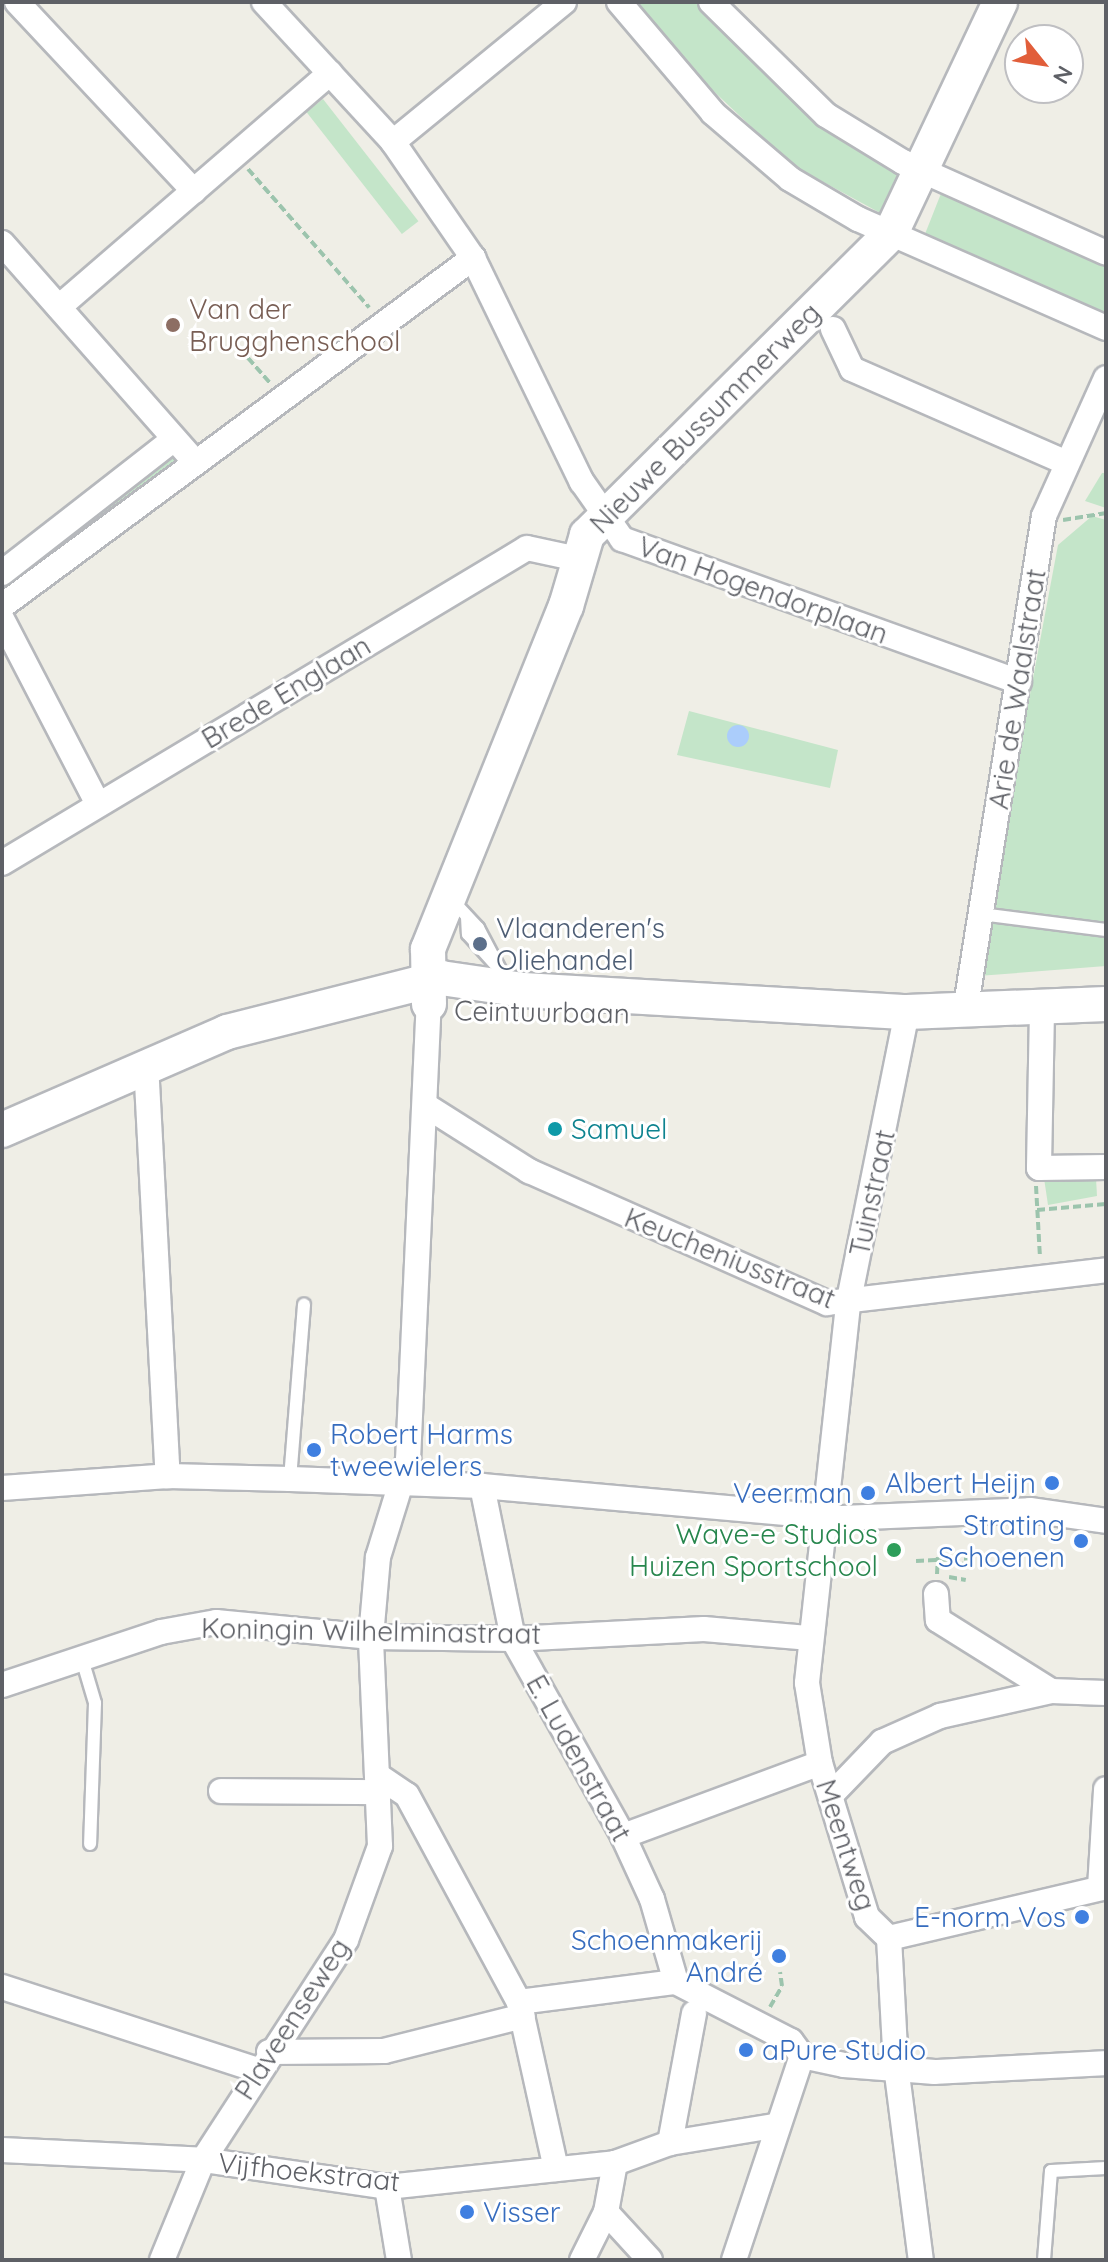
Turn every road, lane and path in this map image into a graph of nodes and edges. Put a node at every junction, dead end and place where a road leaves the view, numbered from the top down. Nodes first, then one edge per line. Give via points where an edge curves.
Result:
1 (17, 2) edge
2 (264, 2) edge
3 (564, 2) edge
4 (619, 2) edge
5 (711, 2) edge
6 (1000, 2) edge
7 (330, 73) junction
8 (393, 142) junction
9 (235, 155) junction
10 (925, 171) junction
11 (194, 191) junction
12 (891, 233) junction
13 (2, 243) edge
14 (1106, 253) edge
15 (473, 258) junction
16 (59, 307) junction
17 (383, 324) junction
18 (1106, 328) edge
19 (833, 329) dead end
20 (240, 349) dead end
21 (1106, 378) edge
22 (283, 398) junction
23 (174, 439) junction
24 (195, 462) junction
25 (1065, 462) junction
26 (1106, 513) edge
27 (602, 515) junction
28 (1044, 516) junction
29 (578, 559) junction
30 (2, 573) edge
31 (2, 606) edge
32 (2, 619) edge
33 (1019, 682) junction
34 (98, 804) junction
35 (2, 863) edge
36 (455, 909) junction
37 (981, 914) junction
38 (1106, 930) edge
39 (508, 984) junction
40 (439, 991) junction
41 (1106, 1004) edge
42 (1042, 1010) junction
43 (907, 1012) junction
44 (965, 1012) junction
45 (146, 1063) junction
46 (428, 1107) junction
47 (2, 1130) edge
48 (1106, 1167) edge
49 (1039, 1168) junction
50 (1106, 1204) edge
51 (1036, 1210) junction
52 (1106, 1270) edge
53 (1042, 1279) junction
54 (304, 1305) dead end
55 (848, 1305) junction
56 (168, 1476) junction
57 (290, 1479) junction
58 (400, 1483) junction
59 (482, 1486) junction
60 (2, 1488) edge
61 (827, 1517) junction
62 (1106, 1521) edge
63 (949, 1557) junction
64 (975, 1558) dead end
65 (916, 1561) dead end
66 (971, 1567) dead end
67 (936, 1594) dead end
68 (371, 1637) junction
69 (808, 1638) junction
70 (513, 1639) junction
71 (82, 1659) junction
72 (2, 1685) edge
73 (1051, 1691) junction
74 (1106, 1693) edge
75 (820, 1763) junction
76 (380, 1785) junction
77 (1106, 1789) edge
78 (221, 1791) dead end
79 (833, 1793) junction
80 (623, 1836) junction
81 (90, 1844) dead end
82 (1103, 1888) edge
83 (889, 1938) junction
84 (780, 1972) dead end
85 (676, 1982) junction
86 (2, 1987) edge
87 (521, 2009) junction
88 (694, 2013) dead end
89 (759, 2027) junction
90 (802, 2056) junction
91 (263, 2061) junction
92 (1106, 2063) edge
93 (896, 2066) junction
94 (774, 2126) junction
95 (670, 2143) junction
96 (2, 2150) edge
97 (203, 2160) junction
98 (615, 2163) junction
99 (1106, 2168) edge
100 (556, 2169) junction
101 (387, 2187) junction
102 (606, 2212) junction
103 (162, 2260) edge
104 (399, 2260) edge
105 (582, 2260) edge
106 (650, 2260) edge
107 (734, 2260) edge
108 (921, 2260) edge
109 (1044, 2260) edge

1 - 11 street
2 - 7 street, Van Hogendorplaan
3 - 8 street
4 - 12 street via 713,113 790,179
5 - 10 street via 826,115
6 - 10 main road, Nieuwe Bussummerweg
7 - 8 street, Van Hogendorplaan
7 - 9 street
8 - 15 street, Van Hogendorplaan
9 - 11 street
9 - 17 path
10 - 12 main road, Nieuwe Bussummerweg
10 - 14 street
11 - 16 street
12 - 18 street
12 - 27 main road, Nieuwe Bussummerweg
13 - 16 street
15 - 17 street
15 - 27 street, Van Hogendorplaan
16 - 23 street
17 - 22 street
19 - 25 street via 852,369
20 - 22 path
21 - 25 street, Arie de Waalstraat
22 - 24 street
23 - 24 street
23 - 30 street
24 - 31 street
25 - 28 street, Arie de Waalstraat
26 - 28 path
27 - 29 main road, Nieuwe Bussummerweg
27 - 33 street, Van Hogendorplaan via 622,539
28 - 33 street, Arie de Waalstraat
29 - 34 street, Brede Englaan via 527,548
29 - 36 main road, Nieuwe Bussummerweg
32 - 34 street
33 - 37 street, Arie de Waalstraat
34 - 35 street, Brede Englaan
36 - 39 lane
36 - 40 main road, Nieuwe Bussummerweg
37 - 38 lane
37 - 44 street, Arie de Waalstraat
39 - 40 main road, Ceintuurbaan
39 - 43 main road, Ceintuurbaan
40 - 45 main road, Ceintuurbaan via 227,1032
40 - 46 street, Plaveenseweg
41 - 42 main road, Ceintuurbaan
42 - 44 main road, Ceintuurbaan
42 - 49 street
43 - 44 main road, Ceintuurbaan
43 - 55 street, Tuinstraat
45 - 47 main road, Ceintuurbaan
45 - 56 street
46 - 55 street, Keucheniusstraat via 529,1171 649,1228
46 - 58 street, Plaveenseweg via 408,1460
48 - 49 street
49 - 51 path
50 - 51 path
51 - 53 path
52 - 53 street, Keucheniusstraat
53 - 55 street, Keucheniusstraat
54 - 57 lane
55 - 61 street, Tuinstraat
56 - 57 street
56 - 60 street
57 - 58 street
58 - 59 street
58 - 68 street, Plaveenseweg via 378,1557
59 - 61 street
59 - 70 street, E. Ludenstraat
61 - 62 street via 1030,1510
61 - 69 street, Meentweg
63 - 64 path
63 - 65 path
63 - 66 path
67 - 73 street via 938,1620
68 - 70 street, Koningin Wilhelminastraat
68 - 71 street, Koningin Wilhelminastraat via 216,1622
68 - 76 street, Plaveenseweg
69 - 70 street, Koningin Wilhelminastraat via 704,1629
69 - 75 street, Meentweg
70 - 80 street, E. Ludenstraat
71 - 72 street, Koningin Wilhelminastraat
71 - 81 lane via 95,1703
73 - 74 street
73 - 79 street via 899,1732 864,1755 847,1785
75 - 79 street, Meentweg
75 - 80 street
76 - 78 street
76 - 87 street via 407,1795
76 - 91 street, Plaveenseweg via 380,1846 346,1940
77 - 82 street
79 - 83 street, Meentweg via 867,1917
80 - 85 street, E. Ludenstraat via 652,1899
82 - 83 street
83 - 93 street, Meentweg
84 - 89 path via 782,1986
85 - 87 street
85 - 89 street
86 - 91 street
87 - 91 street via 384,2051
87 - 100 street
88 - 95 street
89 - 90 street via 791,2041
90 - 93 street
90 - 94 street
91 - 97 street, Plaveenseweg
92 - 93 street via 935,2072
93 - 108 street, Meentweg
94 - 95 street
94 - 107 street
95 - 98 street
96 - 97 street, Vijfhoekstraat
97 - 101 street, Vijfhoekstraat
97 - 103 street, Plaveenseweg
98 - 100 street, Vijfhoekstraat
98 - 102 street
99 - 109 lane via 1051,2171
100 - 101 street, Vijfhoekstraat
101 - 104 street
102 - 105 street
102 - 106 street

